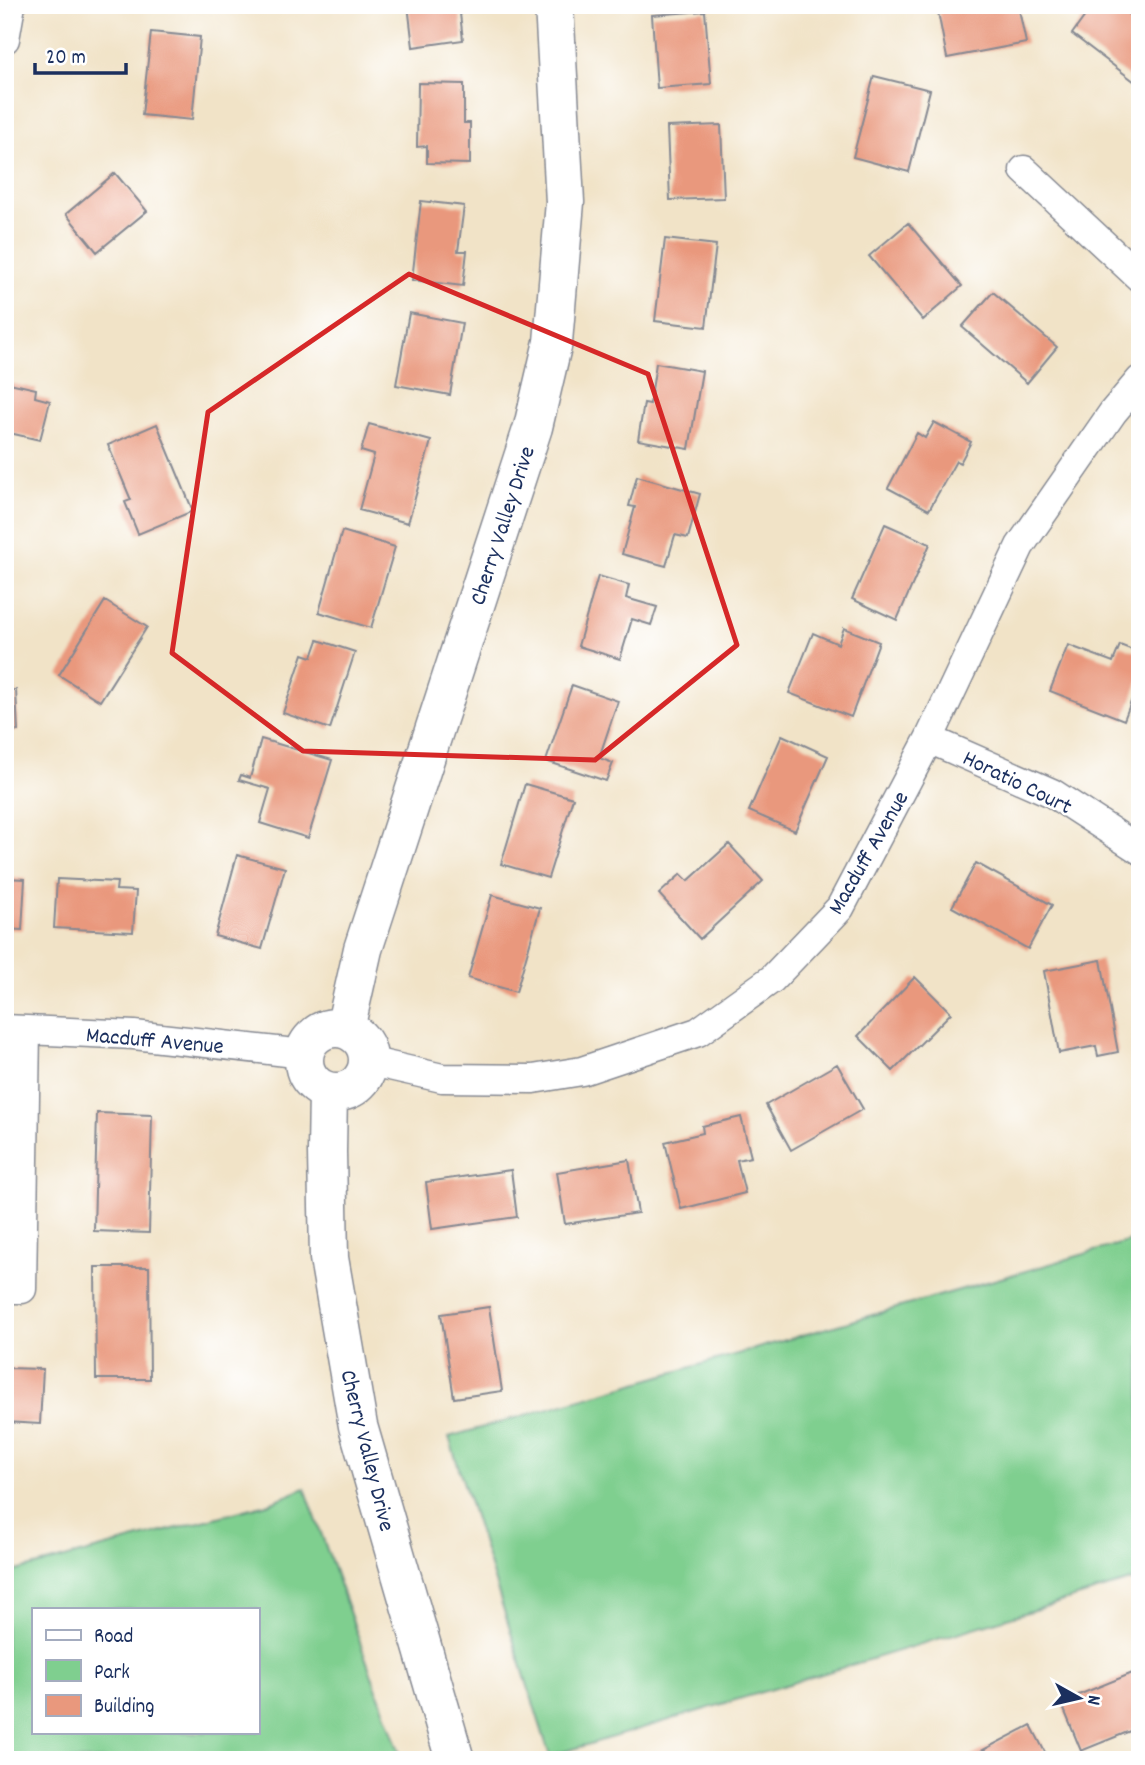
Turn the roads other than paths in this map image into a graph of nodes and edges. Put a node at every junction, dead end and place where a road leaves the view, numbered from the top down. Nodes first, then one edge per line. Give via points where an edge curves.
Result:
1 (11, 5) edge
2 (554, 5) edge
3 (5, 40) edge
4 (1024, 170) dead end
5 (1140, 278) edge
6 (1140, 380) edge
7 (929, 739) junction
8 (1140, 850) edge
9 (345, 1029) junction
10 (16, 1030) edge
11 (304, 1054) junction
12 (368, 1061) junction
13 (328, 1092) junction
14 (5, 1289) edge
15 (455, 1760) edge

1 - 3 street
2 - 9 street, Cherry Valley Drive via 565,202 553,342 533,427 363,949
4 - 5 street
6 - 7 street, Macduff Avenue via 1020,546
7 - 8 street, Horatio Court via 1052,793
7 - 12 street, Macduff Avenue via 840,908 772,979 698,1032 582,1071 533,1079 442,1078
9 - 11 street via 328,1029 313,1038
9 - 12 street via 358,1036
10 - 11 street, Macduff Avenue via 134,1035
10 - 14 street via 22,1289
11 - 13 street via 314,1084
12 - 13 street via 355,1087
13 - 15 street, Cherry Valley Drive via 329,1258 358,1426

